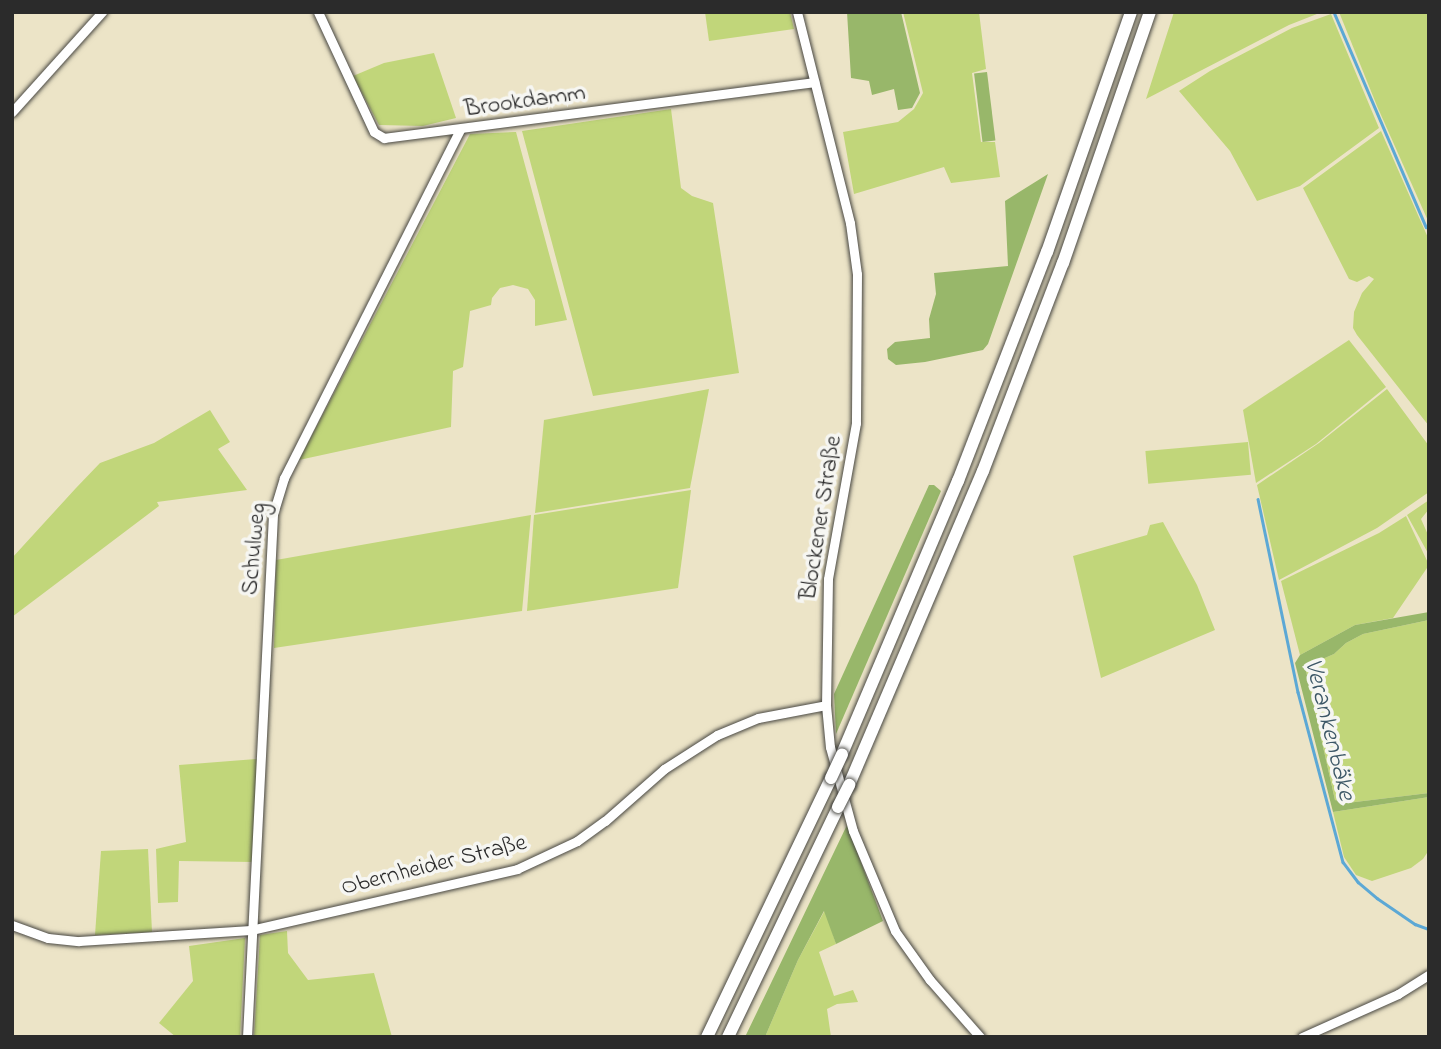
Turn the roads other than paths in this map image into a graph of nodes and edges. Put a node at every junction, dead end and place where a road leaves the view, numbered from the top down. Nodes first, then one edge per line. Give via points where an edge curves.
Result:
1 (102, 12) edge
2 (318, 12) edge
3 (797, 12) edge
4 (1131, 12) edge
5 (1150, 12) edge
6 (814, 82) junction
7 (12, 112) edge
8 (460, 130) junction
9 (826, 705) junction
10 (12, 925) edge
11 (251, 930) junction
12 (1429, 975) edge
13 (247, 1037) edge
14 (707, 1037) edge
15 (728, 1037) edge
16 (980, 1037) edge
17 (1302, 1037) edge

1 - 7 street
2 - 8 street, Brookdamm via 374,132 392,139
3 - 6 street, Blockener Straße
4 - 14 highway, bridge via 1047,252 960,477 842,754
5 - 15 highway, bridge via 1068,250 981,475 849,785
6 - 8 street, Brookdamm
6 - 9 street, Blockener Straße via 850,223 858,301 853,447 828,579
8 - 11 street, Schulweg via 284,478 273,514
9 - 11 street, Obernheider Straße via 758,718 717,735 664,769 596,827 533,863
9 - 16 street, Blockener Straße via 830,747 844,804 895,931
10 - 11 street, Obernheider Straße via 48,938 79,942
11 - 13 street, Schulweg
12 - 17 street

